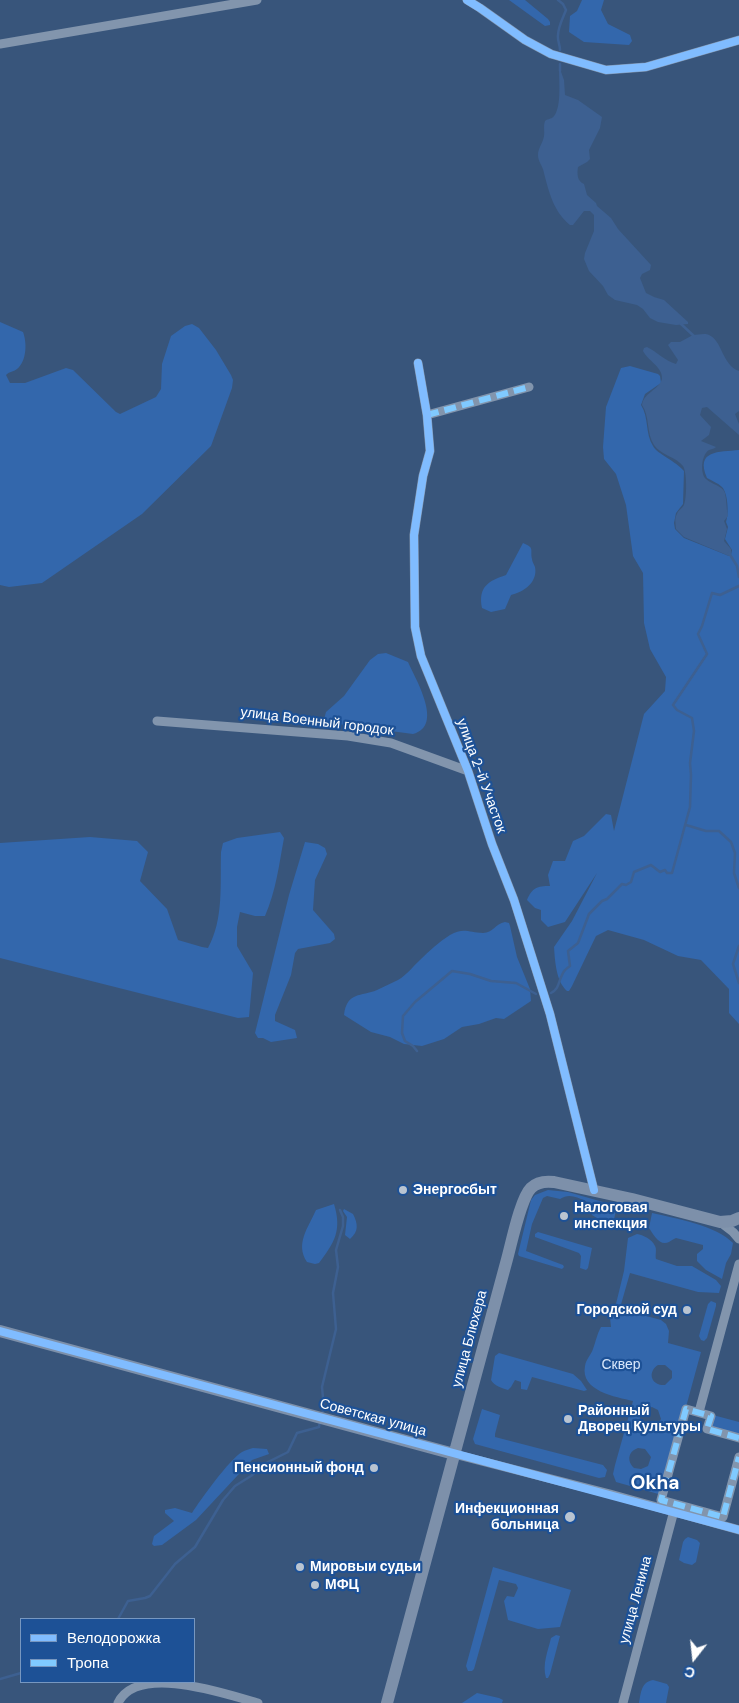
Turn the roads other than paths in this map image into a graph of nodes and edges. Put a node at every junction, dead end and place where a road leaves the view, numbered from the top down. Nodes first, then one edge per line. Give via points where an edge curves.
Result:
1 (257, 0) edge
2 (467, 0) edge
3 (739, 40) edge
4 (0, 44) edge
5 (418, 364) dead end
6 (529, 387) dead end
7 (427, 415) junction
8 (157, 721) dead end
9 (468, 771) junction
10 (594, 1190) junction
11 (737, 1219) edge
12 (720, 1222) junction
13 (739, 1239) edge
14 (739, 1264) edge
15 (0, 1331) edge
16 (699, 1412) junction
17 (739, 1438) edge
18 (454, 1454) junction
19 (739, 1457) edge
20 (675, 1508) junction
21 (739, 1530) edge
22 (118, 1703) edge
23 (258, 1703) edge
24 (387, 1703) edge
25 (623, 1703) edge

1 - 4 street
2 - 3 street via 550,54 606,70 646,67
5 - 7 street, улица 2-й Участок
6 - 7 street
7 - 9 street, улица 2-й Участок via 430,451 414,535 415,627 421,656
8 - 9 street, улица Военный городок via 348,736 391,743
9 - 10 street, улица 2-й Участок via 550,1014
10 - 12 street, улица Блюхера
10 - 18 street, улица Блюхера via 548,1182 537,1184 527,1193
11 - 12 street, улица Блюхера
12 - 13 street
14 - 16 street
15 - 18 street, Советская улица
16 - 17 street via 711,1416 707,1429
16 - 20 street via 686,1409 661,1500
18 - 20 street, Советская улица
18 - 24 street, улица Блюхера
19 - 20 street via 723,1517
20 - 21 street, Советская улица
20 - 25 street, улица Ленина
22 - 23 street via 128,1691 142,1684 170,1683

